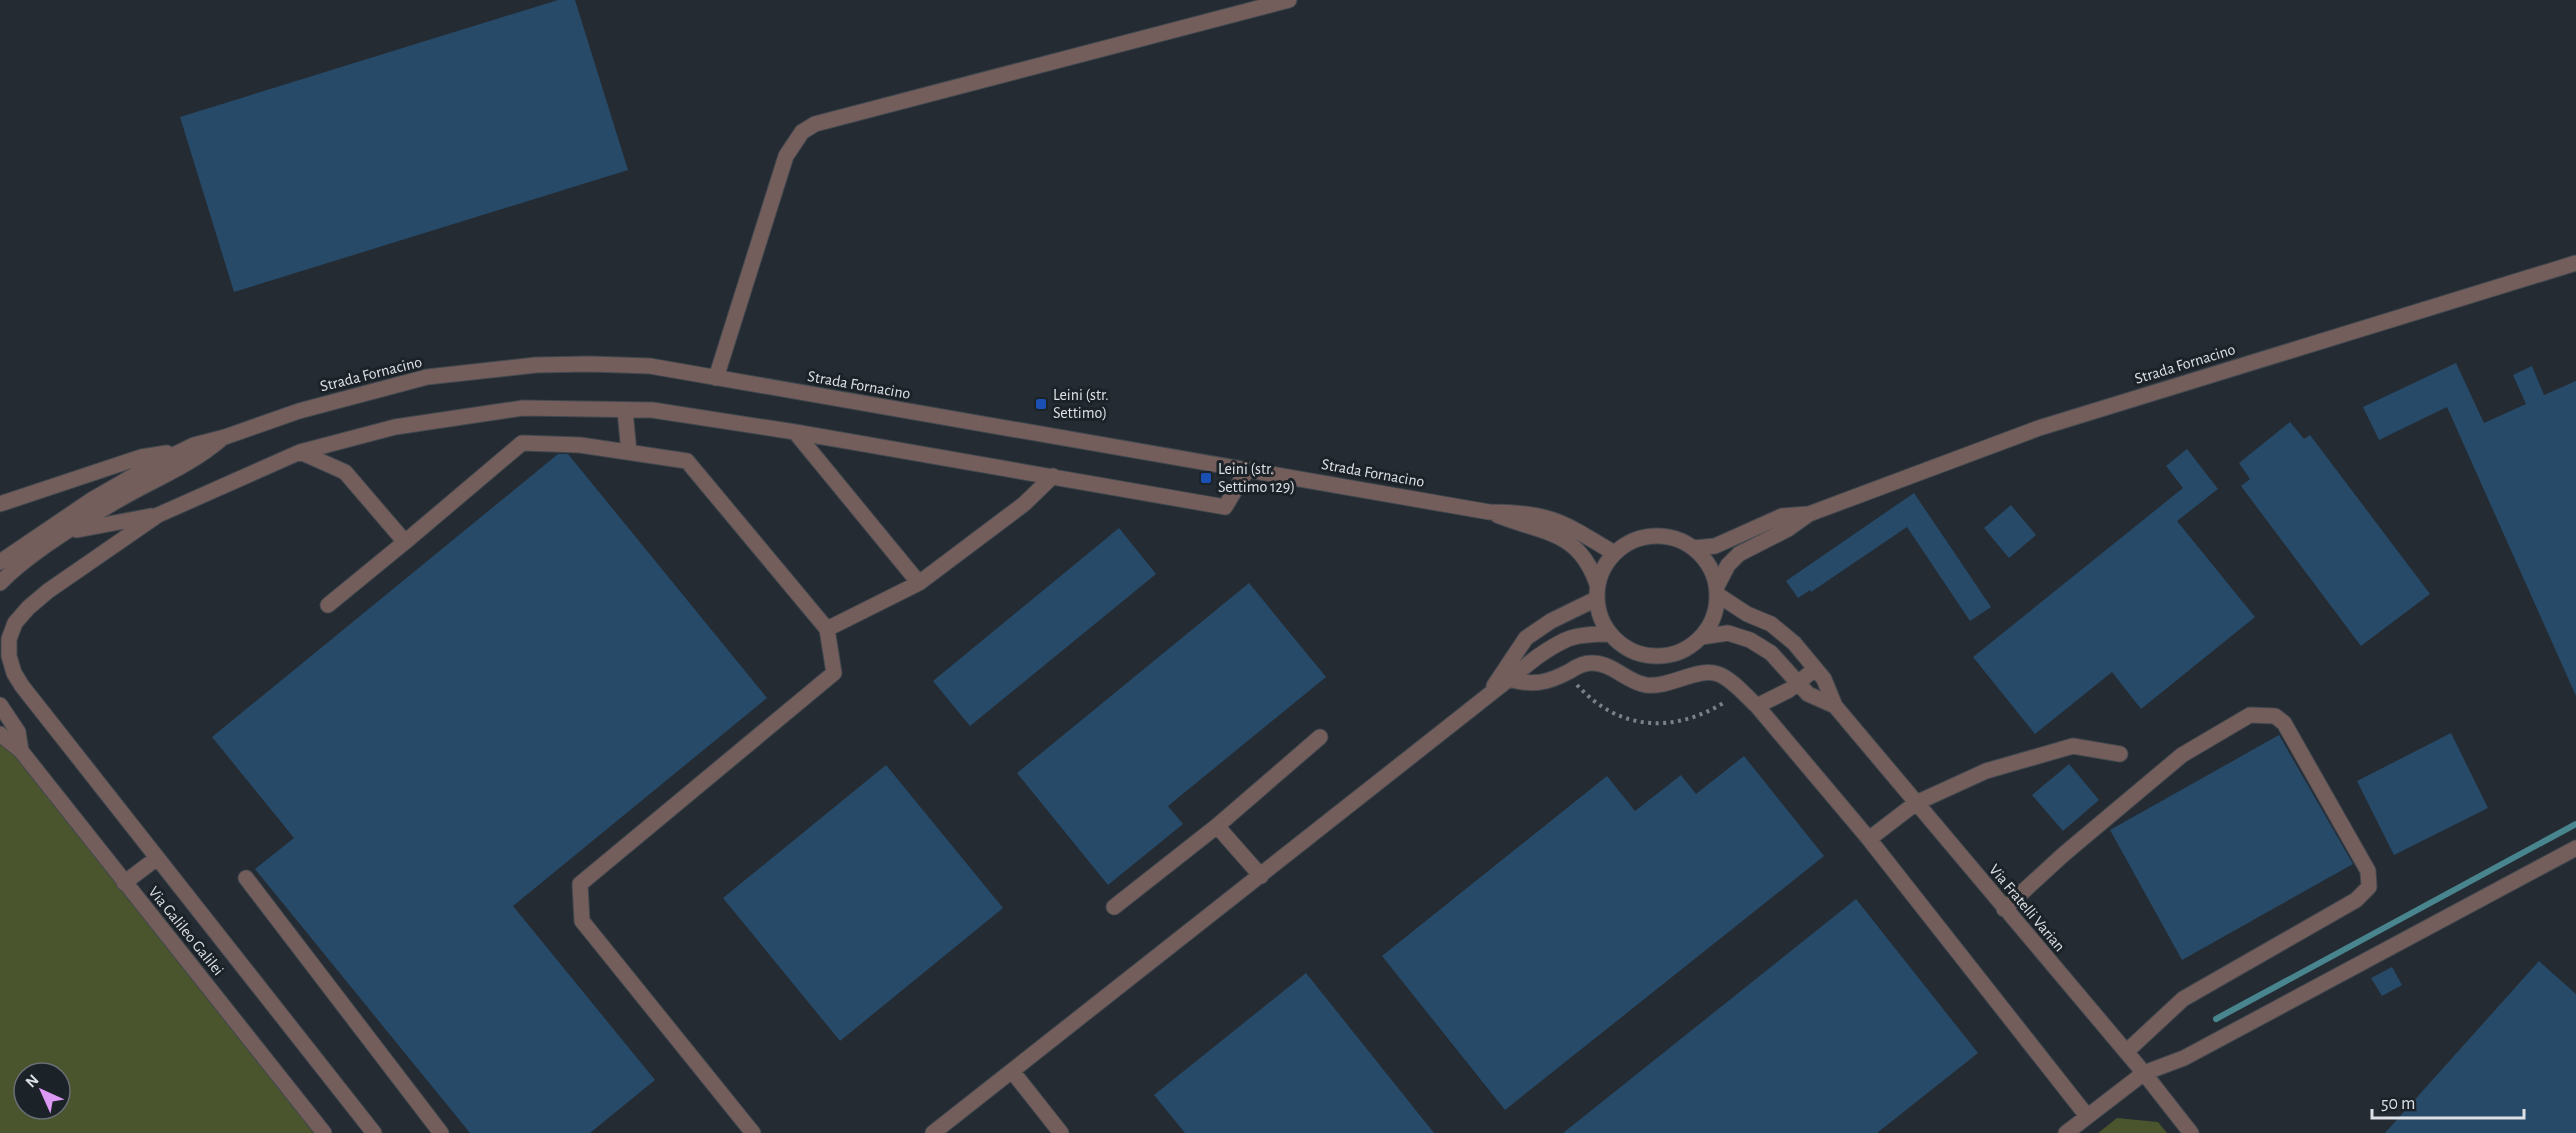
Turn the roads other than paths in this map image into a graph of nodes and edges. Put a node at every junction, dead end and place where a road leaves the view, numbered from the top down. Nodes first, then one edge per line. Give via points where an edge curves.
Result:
1 (1289, 0) edge
2 (2576, 263) edge
3 (716, 378) junction
4 (625, 411) junction
5 (795, 432) junction
6 (225, 437) junction
7 (182, 451) junction
8 (300, 452) junction
9 (629, 452) junction
10 (1247, 470) junction
11 (1053, 476) junction
12 (0, 504) edge
13 (1489, 512) junction
14 (1809, 514) junction
15 (158, 515) junction
16 (68, 532) junction
17 (405, 542) junction
18 (1694, 548) junction
19 (1614, 553) junction
20 (0, 562) edge
21 (0, 583) edge
22 (919, 584) junction
23 (1597, 584) junction
24 (1717, 591) junction
25 (1596, 600) junction
26 (328, 605) dead end
27 (827, 629) junction
28 (1609, 634) junction
29 (1701, 637) junction
30 (1815, 669) junction
31 (1509, 679) junction
32 (1798, 683) junction
33 (1486, 698) junction
34 (0, 705) edge
35 (1757, 706) junction
36 (1835, 706) junction
37 (0, 734) edge
38 (1320, 737) dead end
39 (21, 751) junction
40 (2120, 754) dead end
41 (1916, 803) junction
42 (1217, 826) junction
43 (1869, 839) junction
44 (2576, 848) edge
45 (157, 858) junction
46 (1261, 876) junction
47 (246, 878) dead end
48 (124, 883) junction
49 (1114, 907) dead end
50 (2004, 909) junction
51 (2126, 1052) junction
52 (1012, 1071) junction
53 (2144, 1073) junction
54 (2087, 1116) junction
55 (367, 1130) edge
56 (324, 1133) edge
57 (441, 1133) edge
58 (753, 1133) edge
59 (933, 1133) edge
60 (1061, 1133) edge
61 (2066, 1133) edge
62 (2191, 1133) edge

1 - 3 street via 815,124 802,132 786,156
2 - 14 street, Strada Fornacino via 2038,428
3 - 6 street, Strada Fornacino via 651,366 590,364 536,365 427,377 299,411
3 - 10 street, Strada Fornacino
4 - 5 street via 652,410
4 - 8 street via 523,408 395,427
4 - 9 street
5 - 11 street
5 - 22 street
6 - 7 street, Strada Fornacino
6 - 16 street, Strada Fornacino via 202,455
7 - 12 street, Strada Fornacino via 141,457
7 - 20 street, Strada Fornacino via 93,499
8 - 15 street
8 - 17 street via 345,472
9 - 17 street via 522,443
9 - 27 street via 687,461
10 - 11 street via 1225,507
10 - 13 street, Strada Fornacino
11 - 22 street via 1024,504
13 - 19 street, Strada Fornacino via 1526,512 1551,518
13 - 23 street, Strada Fornacino via 1572,543 1590,564
14 - 18 street, Strada Fornacino via 1782,516 1715,546
14 - 24 street, Strada Fornacino via 1738,554 1728,565
15 - 16 street
15 - 45 street via 48,591 15,623 9,639 9,656 22,686
16 - 21 street, Strada Fornacino
17 - 26 street
18 - 19 street via 1678,539 1644,536
18 - 24 street via 1712,572
19 - 23 street
22 - 27 street
23 - 25 street
24 - 29 street via 1716,610
24 - 30 street, Via Fratelli Varian via 1747,614 1771,624 1794,643
25 - 28 street
25 - 33 street via 1551,621 1526,638
27 - 58 street via 834,673 580,884 582,921
28 - 29 street via 1624,648 1644,656 1665,657 1684,650
28 - 31 street via 1583,633 1562,640
29 - 32 street, Via Fratelli Varian via 1728,633 1750,640 1771,653
30 - 32 street
30 - 36 street, Via Fratelli Varian
31 - 33 street
31 - 35 street via 1538,684 1590,663 1608,666 1647,685 1707,672 1727,679
32 - 35 street
32 - 36 street, Via Fratelli Varian via 1808,694
33 - 46 street
34 - 39 street, Via Galileo Galilei via 18,732
35 - 43 street
36 - 41 street, Via Fratelli Varian
37 - 39 street, Via Galileo Galilei
38 - 42 street
39 - 48 street, Via Galileo Galilei
40 - 41 street via 2073,747 2031,757 1966,779
41 - 43 street
41 - 50 street, Via Fratelli Varian
42 - 46 street
42 - 49 street
43 - 54 street
44 - 53 street via 2184,1058
45 - 48 street
45 - 55 street
46 - 52 street
47 - 57 street
48 - 56 street, Via Galileo Galilei
50 - 51 street, Via Fratelli Varian
50 - 51 street via 2182,754 2250,716 2275,716 2284,723 2368,871 2369,887 2356,900 2183,999
51 - 53 street, Via Fratelli Varian
52 - 59 street
52 - 60 street
53 - 54 street
53 - 62 street, Via Fratelli Varian
54 - 61 street

